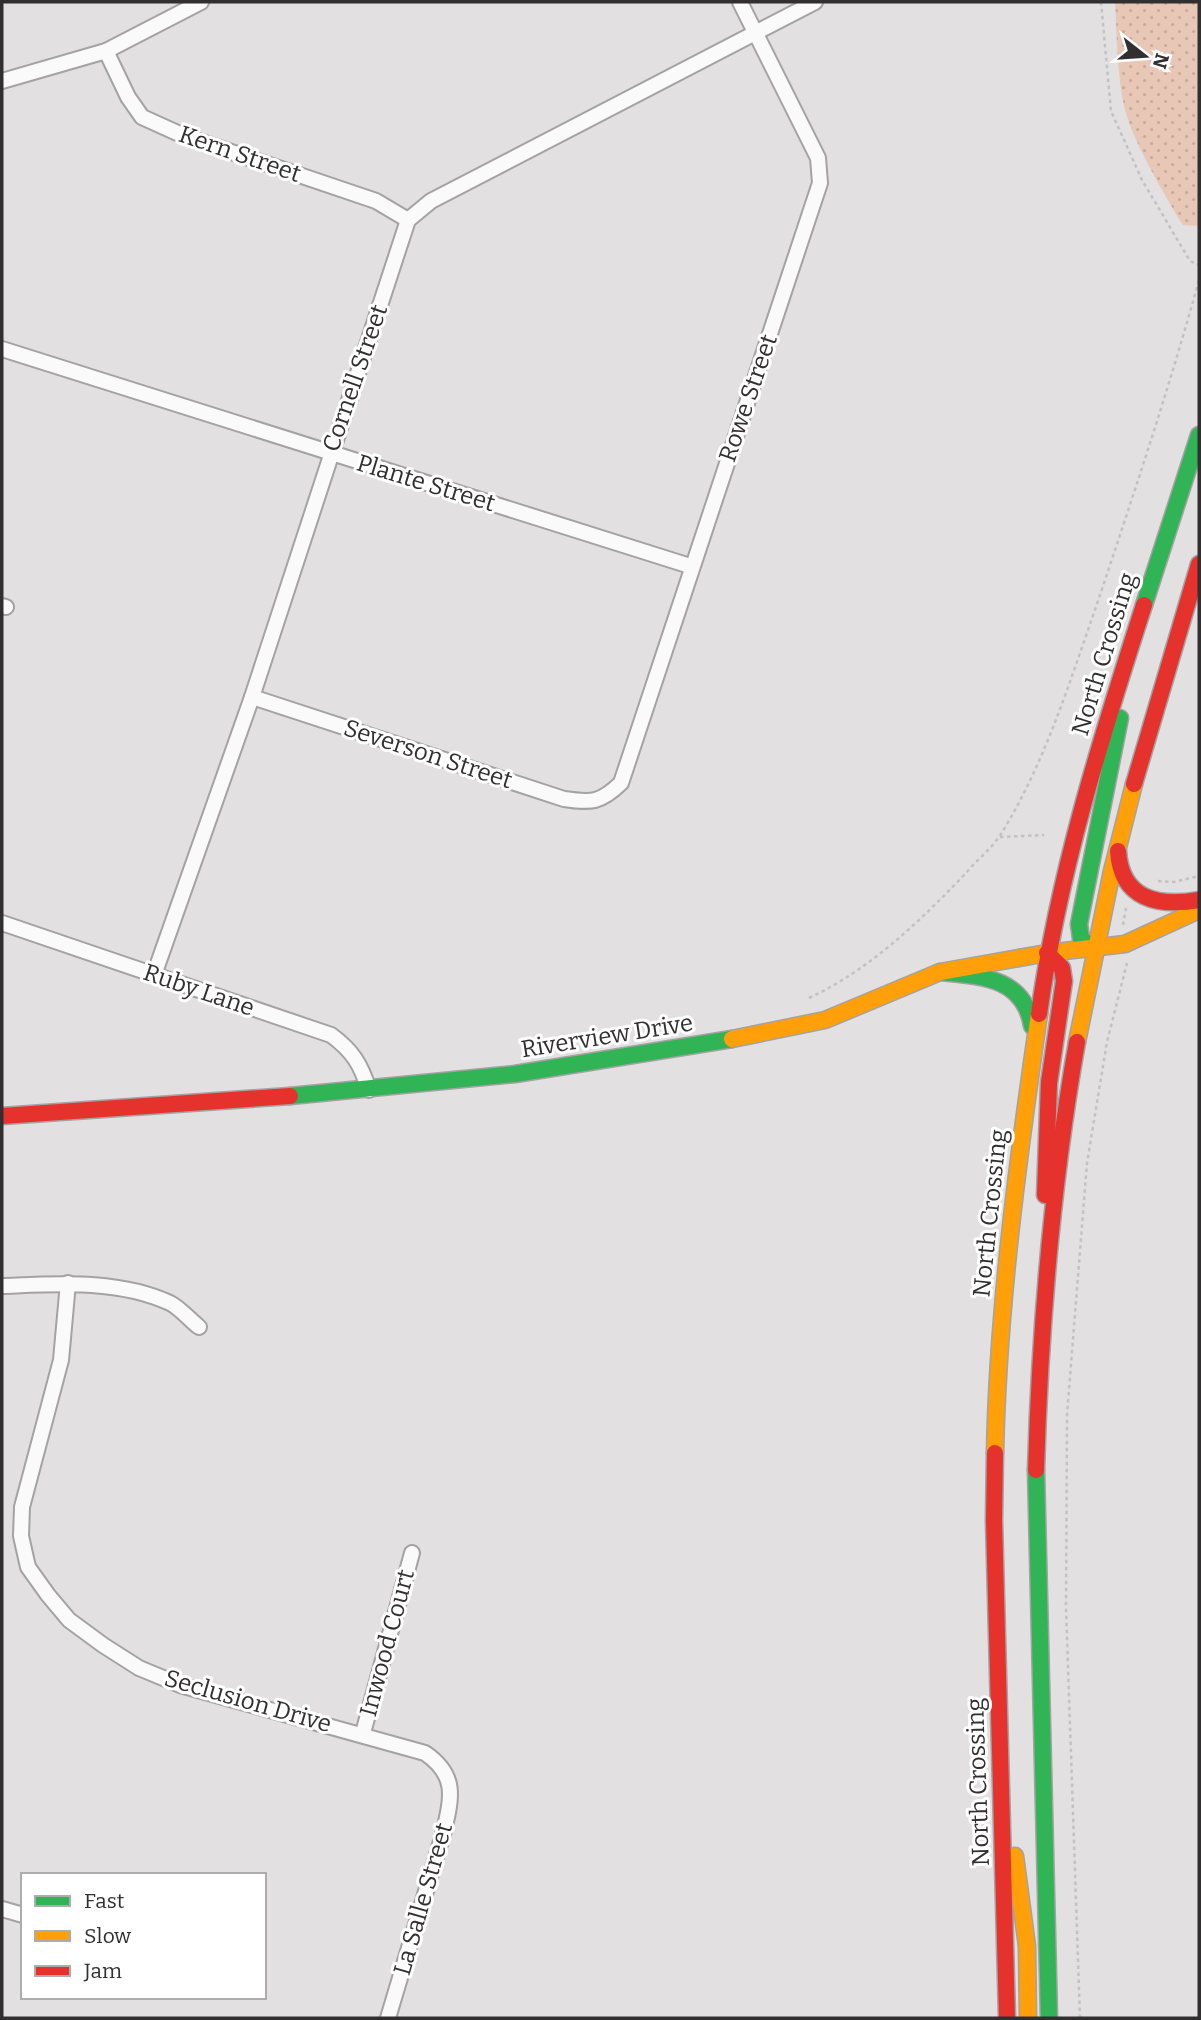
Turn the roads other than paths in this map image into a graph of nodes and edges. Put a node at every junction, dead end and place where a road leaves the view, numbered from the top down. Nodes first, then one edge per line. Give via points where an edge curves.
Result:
1 (201, 2) edge
2 (740, 2) edge
3 (815, 2) edge
4 (756, 32) junction
5 (106, 51) junction
6 (2, 81) edge
7 (408, 220) junction
8 (2, 349) edge
9 (1199, 435) edge
10 (330, 453) junction
11 (1199, 564) edge
12 (690, 566) junction
13 (1139, 615) junction
14 (253, 697) junction
15 (605, 798) joint
16 (1118, 840) junction
17 (1199, 900) edge
18 (1199, 910) edge
19 (2, 922) edge
20 (1092, 947) junction
21 (1047, 953) junction
22 (940, 972) junction
23 (154, 975) junction
24 (1032, 1056) junction
25 (369, 1090) junction
26 (2, 1116) edge
27 (1046, 1281) junction
28 (68, 1283) junction
29 (2, 1286) edge
30 (199, 1327) dead end
31 (412, 1553) dead end
32 (363, 1733) junction
33 (1000, 1750) junction
34 (449, 1778) joint
35 (2, 1909) edge
36 (21, 1914) edge
37 (1049, 1979) junction
38 (388, 2018) edge
39 (1007, 2018) edge
40 (1028, 2018) edge
41 (1049, 2018) edge
42 (1058, 2018) edge

1 - 5 street
2 - 4 street, Rowe Street
3 - 4 street
4 - 7 street via 431,201
4 - 12 street, Rowe Street via 818,158 820,183
5 - 6 street
5 - 7 street, Kern Street via 142,117 184,136 376,201
7 - 10 street, Cornell Street
8 - 10 street, Plante Street
9 - 13 main road, North Crossing
10 - 12 street, Plante Street
10 - 14 street, Cornell Street
11 - 16 main road via 1151,715
12 - 15 street, Rowe Street via 629,766 621,783
13 - 20 main road via 1079,924 1081,939
13 - 21 main road, North Crossing via 1105,725
14 - 15 street, Severson Street via 564,799 586,802
14 - 23 street, Cornell Street
16 - 17 main road via 1117,864 1135,890 1161,904
16 - 20 main road
18 - 20 main road, Riverview Drive via 1125,944
19 - 23 street, Ruby Lane
20 - 21 main road, Riverview Drive
20 - 27 main road via 1074,1052
21 - 22 main road, Riverview Drive
21 - 24 main road, North Crossing
21 - 27 main road via 1062,968 1064,981 1044,1156
22 - 24 main road via 990,978 1023,996 1032,1016
22 - 25 main road, Riverview Drive via 825,1020 781,1031 516,1074
23 - 25 street, Ruby Lane via 331,1035 351,1049
24 - 33 main road, North Crossing via 1005,1277 996,1405
25 - 26 main road, Riverview Drive
27 - 37 main road via 1035,1512
28 - 29 street
28 - 30 street via 171,1303
28 - 32 street, Seclusion Drive via 61,1360 22,1507 21,1536 28,1567 69,1620 139,1668 180,1685
31 - 32 street, Inwood Court
32 - 34 street, Seclusion Drive via 425,1753
33 - 39 main road, North Crossing
33 - 40 main road via 1027,1946
34 - 38 street, La Salle Street via 451,1801 446,1821
35 - 36 street
37 - 41 main road
37 - 42 main road

